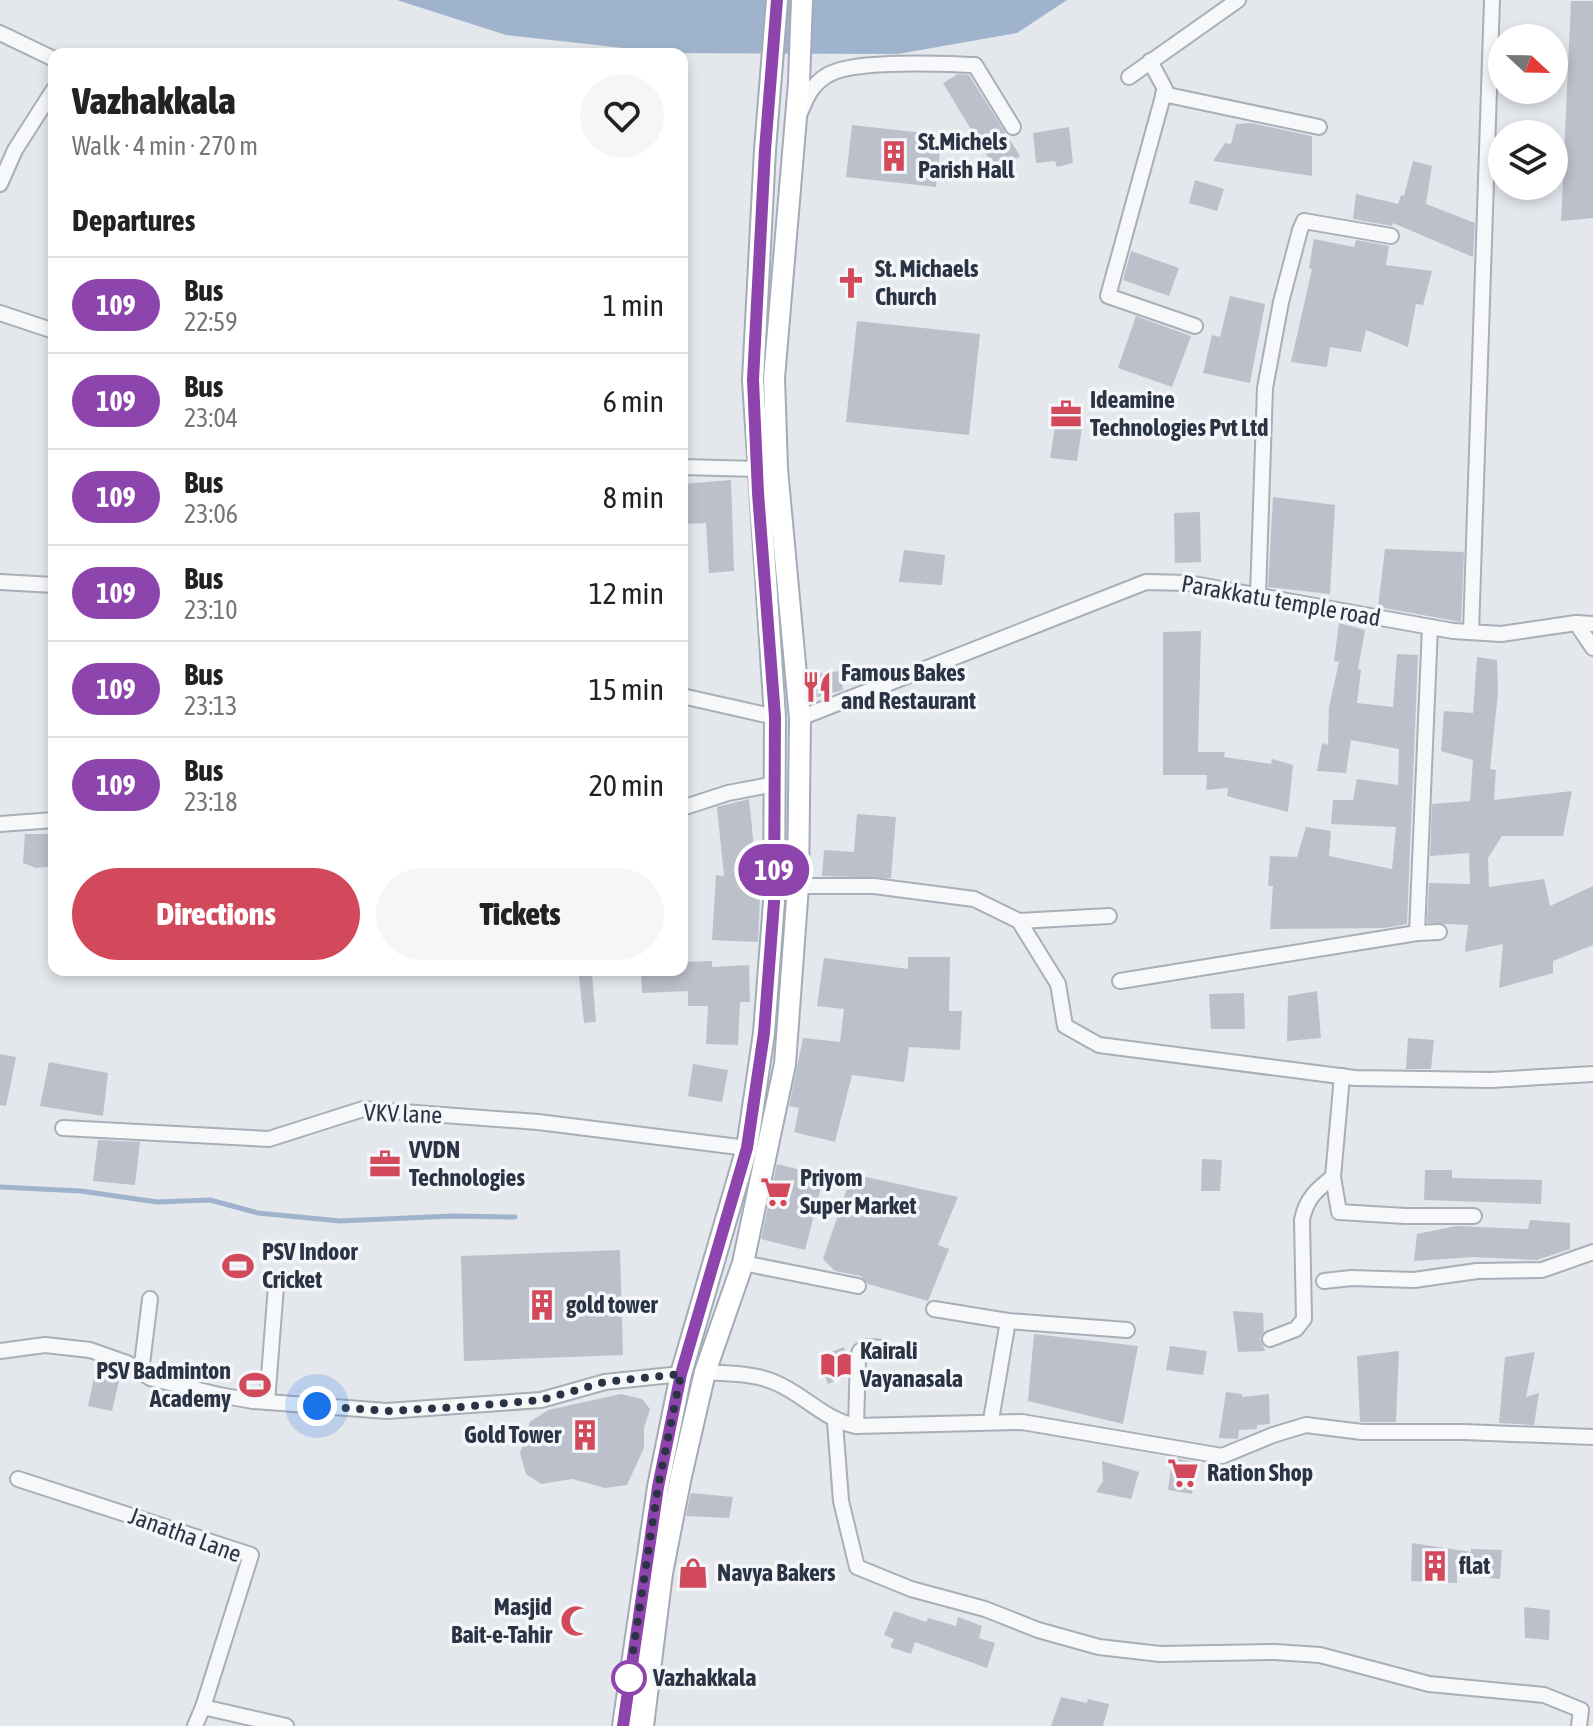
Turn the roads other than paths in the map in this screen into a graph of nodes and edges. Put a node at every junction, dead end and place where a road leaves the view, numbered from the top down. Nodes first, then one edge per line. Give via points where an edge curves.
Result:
1 (777, 0) edge
2 (802, 0) edge
3 (1238, 0) edge
4 (1492, 0) edge
5 (0, 33) edge
6 (48, 56) edge
7 (1150, 61) junction
8 (1129, 77) dead end
9 (1163, 94) junction
10 (48, 98) edge
11 (1013, 127) dead end
12 (1319, 127) dead end
13 (793, 128) junction
14 (0, 184) edge
15 (1391, 236) dead end
16 (0, 313) edge
17 (1195, 326) dead end
18 (48, 329) edge
19 (688, 467) edge
20 (757, 469) junction
21 (0, 582) edge
22 (48, 585) edge
23 (1258, 595) junction
24 (1576, 623) junction
25 (1593, 624) edge
26 (1430, 627) junction
27 (1471, 632) junction
28 (1593, 648) edge
29 (688, 697) edge
30 (775, 717) junction
31 (800, 718) junction
32 (775, 784) junction
33 (688, 806) edge
34 (48, 820) edge
35 (0, 824) edge
36 (798, 886) junction
37 (1109, 916) dead end
38 (772, 921) junction
39 (796, 921) junction
40 (1019, 921) junction
41 (1439, 932) dead end
42 (1417, 933) junction
43 (1120, 981) dead end
44 (1593, 1074) edge
45 (1342, 1076) junction
46 (63, 1128) dead end
47 (747, 1148) junction
48 (1333, 1177) junction
49 (1474, 1216) dead end
50 (1593, 1252) edge
51 (743, 1263) junction
52 (1324, 1281) dead end
53 (276, 1286) dead end
54 (858, 1286) dead end
55 (150, 1299) dead end
56 (934, 1309) dead end
57 (1008, 1321) junction
58 (1127, 1330) dead end
59 (1270, 1339) dead end
60 (881, 1348) dead end
61 (0, 1351) edge
62 (141, 1372) junction
63 (705, 1372) junction
64 (681, 1374) junction
65 (267, 1402) junction
66 (991, 1420) junction
67 (835, 1422) junction
68 (856, 1426) junction
69 (1593, 1437) edge
70 (18, 1479) dead end
71 (203, 1707) junction
72 (195, 1726) edge
73 (286, 1726) edge
74 (623, 1726) edge
75 (643, 1726) edge
76 (1579, 1726) edge

1 - 20 main road via 753,380
2 - 13 main road
3 - 7 street
4 - 27 street
5 - 6 street
7 - 8 street
7 - 9 street
9 - 12 street
9 - 17 street via 1108,296
10 - 14 street
11 - 13 street via 975,65 879,64 829,73 810,89
13 - 31 main road via 774,378
15 - 23 street via 1304,221 1300,230 1265,388
16 - 18 street
19 - 20 street
20 - 30 main road
21 - 22 street
23 - 26 street, Parakkatu temple road
23 - 31 street, Parakkatu temple road via 1146,582
24 - 25 street, Parakkatu temple road
24 - 27 street, Parakkatu temple road via 1501,634
24 - 28 street
26 - 27 street, Parakkatu temple road
26 - 42 street
29 - 30 street
30 - 32 main road
31 - 36 main road
32 - 33 street
32 - 38 main road
34 - 35 street
36 - 39 main road
36 - 40 street via 874,886 974,899
37 - 40 street
38 - 39 main road
38 - 47 main road via 764,1033
39 - 51 main road via 785,1064
40 - 45 street via 1058,984 1065,1026 1099,1045
41 - 42 street
42 - 43 street
44 - 45 street via 1491,1080
45 - 48 street
46 - 47 street, VKV lane via 269,1139 363,1109 538,1122
47 - 64 main road
48 - 49 street via 1339,1212
48 - 59 street via 1313,1192 1302,1220 1304,1319 1296,1329
50 - 52 street via 1542,1270
51 - 54 street
51 - 63 main road
53 - 65 street
55 - 62 street
56 - 57 street
57 - 58 street
57 - 66 street
60 - 68 street via 869,1347 858,1357
61 - 62 street via 45,1345 90,1350
62 - 65 street via 219,1395
63 - 67 street via 771,1380 806,1398
63 - 75 main road via 662,1573
64 - 65 street via 605,1382 541,1400 449,1408 387,1411
64 - 74 main road via 658,1487
66 - 68 street
66 - 69 street via 1222,1456 1306,1425 1362,1432
67 - 68 street
67 - 76 street via 841,1501 857,1567 1099,1647 1160,1654 1320,1655 1429,1684 1544,1695 1581,1710
70 - 71 street, Janatha Lane via 251,1555
71 - 72 street
71 - 73 street

